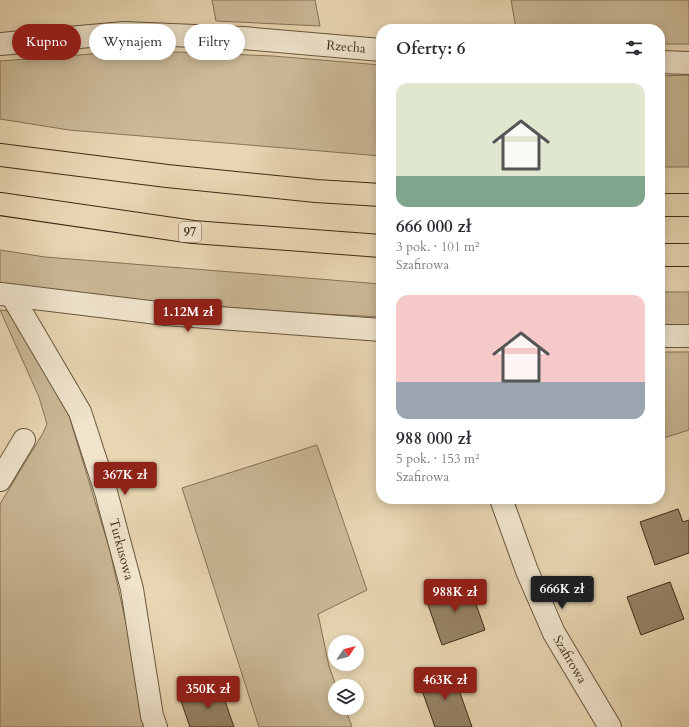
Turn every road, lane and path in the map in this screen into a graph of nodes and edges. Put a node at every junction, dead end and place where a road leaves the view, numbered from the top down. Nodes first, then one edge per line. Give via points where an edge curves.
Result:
1 (0, 44) edge
2 (376, 50) edge
3 (665, 62) edge
4 (689, 63) edge
5 (0, 155) edge
6 (376, 195) edge
7 (0, 204) edge
8 (665, 204) edge
9 (689, 205) edge
10 (376, 246) edge
11 (665, 255) edge
12 (689, 255) edge
13 (6, 295) edge
14 (376, 330) edge
15 (665, 336) edge
16 (689, 336) edge
17 (24, 440) dead end
18 (0, 480) edge
19 (503, 504) edge
20 (156, 727) edge
21 (610, 727) edge

1 - 2 street, Rzecha via 124,33 243,38
3 - 4 street
5 - 6 main road via 167,176
7 - 10 main road, 97 via 193,232
8 - 9 main road
11 - 12 main road
13 - 14 street via 166,314
13 - 20 street, Turkusowa via 80,412 116,527 132,589 152,716
15 - 16 street
17 - 18 street
19 - 21 street, Szafirowa via 527,572 554,633

